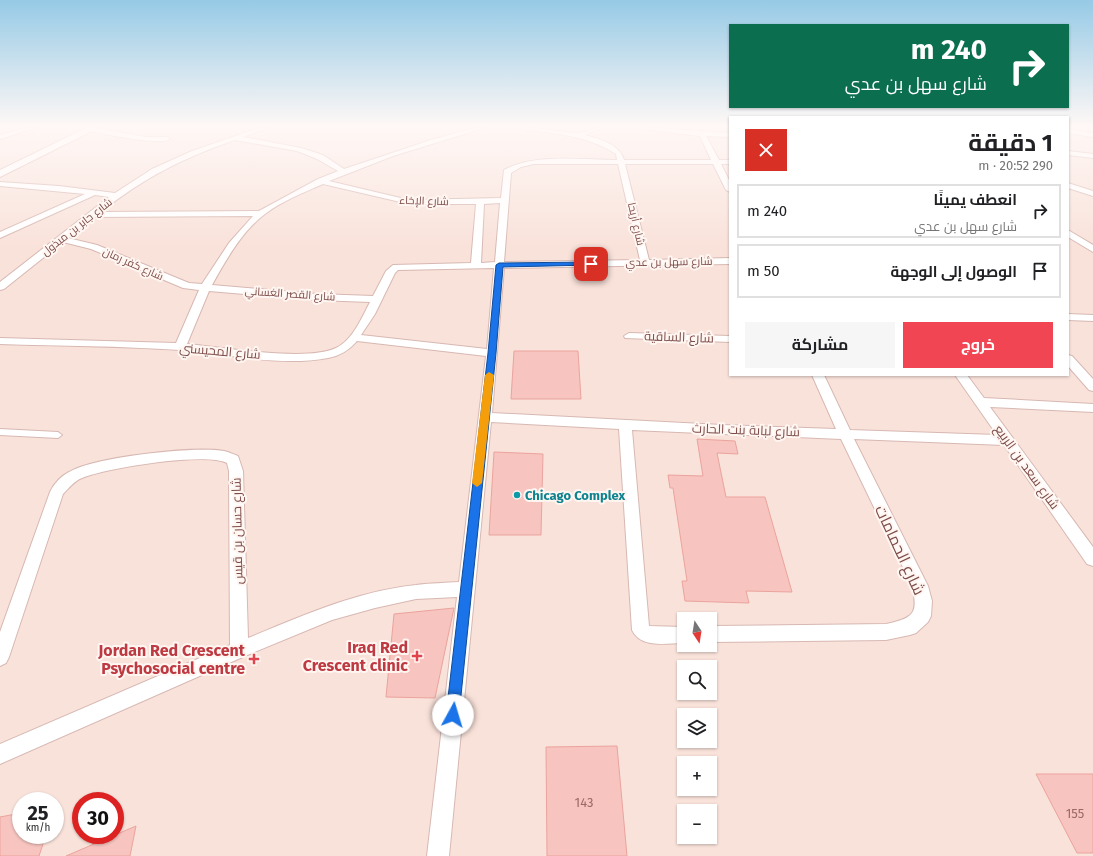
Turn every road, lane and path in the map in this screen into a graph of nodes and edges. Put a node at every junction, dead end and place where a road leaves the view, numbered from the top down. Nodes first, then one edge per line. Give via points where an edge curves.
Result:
1 (14, 167) edge
2 (165, 167) edge
3 (336, 167) edge
4 (354, 167) edge
5 (516, 167) edge
6 (623, 167) edge
7 (718, 167) edge
8 (343, 171) junction
9 (0, 174) edge
10 (322, 181) junction
11 (1069, 181) edge
12 (1087, 183) dead end
13 (0, 184) edge
14 (1069, 185) edge
15 (729, 188) edge
16 (92, 194) junction
17 (1093, 194) edge
18 (116, 196) junction
19 (504, 200) junction
20 (480, 202) junction
21 (261, 212) junction
22 (94, 214) junction
23 (1069, 233) edge
24 (0, 235) edge
25 (61, 239) junction
26 (1093, 250) edge
27 (729, 261) edge
28 (645, 262) junction
29 (499, 265) junction
30 (476, 266) junction
31 (393, 268) joint
32 (0, 286) edge
33 (204, 289) junction
34 (376, 299) junction
35 (1069, 317) edge
36 (1088, 318) edge
37 (1093, 328) edge
38 (629, 336) dead end
39 (354, 338) junction
40 (729, 339) edge
41 (0, 341) edge
42 (180, 347) junction
43 (492, 353) junction
44 (1069, 361) edge
45 (818, 376) edge
46 (962, 376) edge
47 (1093, 387) edge
48 (980, 402) junction
49 (1093, 408) edge
50 (485, 417) junction
51 (625, 425) junction
52 (0, 432) edge
53 (845, 434) junction
54 (58, 435) dead end
55 (1007, 440) junction
56 (1093, 559) edge
57 (466, 589) junction
58 (717, 634) edge
59 (677, 635) edge
60 (239, 650) junction
61 (0, 657) edge
62 (0, 754) edge
63 (438, 856) edge

1 - 9 street
2 - 18 street, شارع جابر بن مبذول
3 - 8 street
4 - 8 street
5 - 19 street via 507,172
6 - 28 street, شارع أريحا
7 - 15 street
8 - 10 street
10 - 20 street, شارع الإخاء via 397,200
10 - 21 street
11 - 12 street
13 - 16 street via 59,188
14 - 17 street
16 - 18 street
16 - 24 street
18 - 22 street, شارع جابر بن مبذول
19 - 20 street, شارع الإخاء
19 - 29 street
20 - 30 street
21 - 22 street
21 - 33 street via 235,242
22 - 25 street, شارع جابر بن مبذول
23 - 26 street
25 - 32 street, شارع جابر بن مبذول
25 - 33 street, شارع كفر رمان via 107,252 179,284
27 - 28 street, شارع سهل بن عدي
28 - 29 street, شارع سهل بن عدي
29 - 30 street, شارع سهل بن عدي
29 - 43 street
30 - 31 street, شارع سهل بن عدي
31 - 34 street, شارع المحيسني
33 - 34 street, شارع القصر الغساني
33 - 42 street
34 - 39 street, شارع المحيسني
35 - 36 street
36 - 37 street
38 - 40 street, شارع الساقية
39 - 42 street, شارع المحيسني via 343,349 326,356 265,355
39 - 43 street
41 - 42 street, شارع المحيسني
43 - 50 street
44 - 47 street
45 - 53 street, شارع الحمامات
46 - 48 street, شارع سعد بن الربيع
48 - 49 street
48 - 55 street, شارع سعد بن الربيع
50 - 51 street, شارع لبابة بنت الحارث
50 - 57 street
51 - 53 street, شارع لبابة بنت الحارث
51 - 59 street via 640,626 646,635
52 - 54 lane
53 - 55 street, شارع لبابة بنت الحارث
53 - 58 street, شارع الحمامات via 920,586 924,601 922,616 910,628 886,632
55 - 56 street, شارع سعد بن الربيع
57 - 60 street via 416,592 375,600 331,612
57 - 63 street
60 - 61 street, شارع حسان بن قيس via 236,470 233,460 225,456 194,455 128,462 100,468 76,475 64,484 57,492
60 - 62 street

